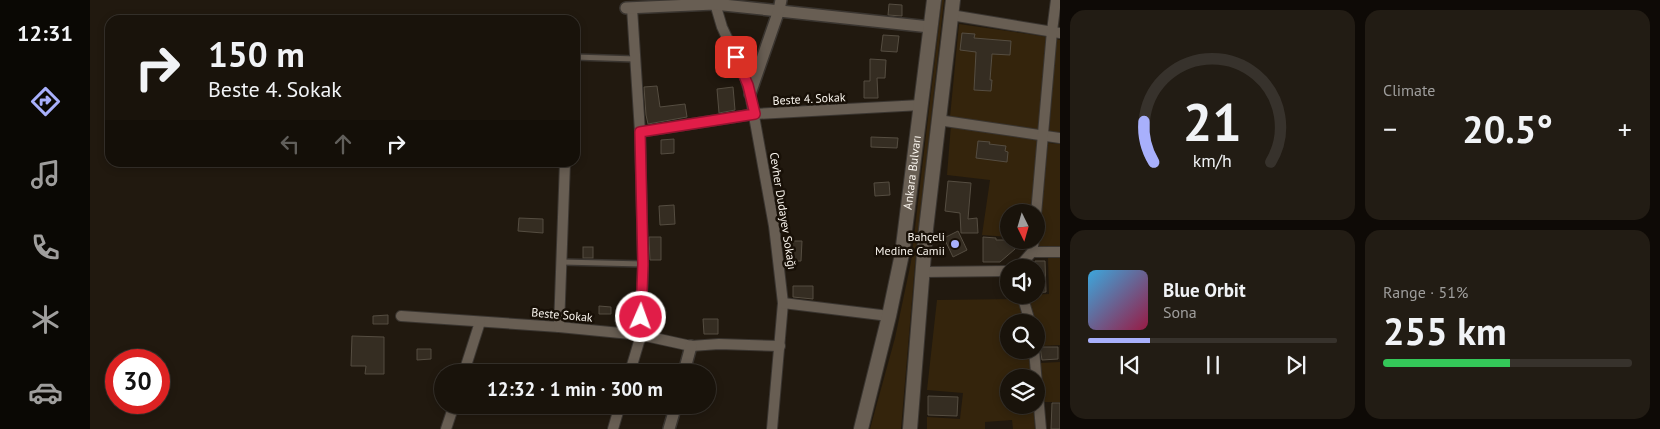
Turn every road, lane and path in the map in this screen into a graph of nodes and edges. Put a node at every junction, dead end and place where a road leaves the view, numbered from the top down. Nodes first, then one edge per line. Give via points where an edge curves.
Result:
1 (934, 0) edge
2 (953, 0) edge
3 (1056, 0) edge
4 (714, 2) edge
5 (628, 5) edge
6 (780, 5) edge
7 (951, 15) junction
8 (930, 27) junction
9 (1056, 32) edge
10 (580, 57) edge
11 (635, 59) junction
12 (750, 94) junction
13 (921, 105) junction
14 (755, 114) junction
15 (938, 120) junction
16 (640, 132) junction
17 (1044, 136) junction
18 (1060, 138) edge
19 (564, 167) edge
20 (1037, 204) edge
21 (1032, 249) edge
22 (1032, 252) junction
23 (1060, 252) edge
24 (1026, 259) edge
25 (562, 262) junction
26 (643, 264) junction
27 (1000, 271) edge
28 (923, 272) junction
29 (783, 303) junction
30 (401, 316) dead end
31 (889, 316) junction
32 (480, 322) junction
33 (559, 327) junction
34 (641, 335) junction
35 (691, 346) junction
36 (780, 346) junction
37 (1035, 359) edge
38 (467, 364) edge
39 (632, 364) edge
40 (686, 364) edge
41 (451, 414) edge
42 (617, 414) edge
43 (673, 414) edge
44 (861, 425) edge
45 (446, 429) edge
46 (612, 429) edge
47 (669, 429) edge
48 (772, 429) edge
49 (910, 429) edge
50 (1041, 429) edge

1 - 8 main road, Ankara Bulvarı
2 - 7 main road, Ankara Bulvarı
3 - 9 street
4 - 5 street
4 - 6 street
4 - 12 street, Cevher Dudayev Sokağı
5 - 11 street
6 - 8 street
6 - 12 street
7 - 9 street
7 - 15 main road, Ankara Bulvarı
8 - 13 main road, Ankara Bulvarı
9 - 17 street
10 - 11 lane
11 - 16 street
12 - 14 street, Cevher Dudayev Sokağı
13 - 14 street, Beste 4. Sokak
13 - 31 main road, Ankara Bulvarı via 902,254
14 - 16 street, Beste 4. Sokak
14 - 29 street, Cevher Dudayev Sokağı
15 - 17 street
15 - 28 main road, Ankara Bulvarı
16 - 26 street
17 - 18 street
17 - 20 street
19 - 25 street
21 - 22 street
22 - 23 street
22 - 24 street
25 - 26 lane
25 - 33 street
26 - 34 street
27 - 28 street
28 - 49 main road, Ankara Bulvarı
29 - 31 street
29 - 36 street, Cevher Dudayev Sokağı
30 - 32 street, Beste Sokak
31 - 44 main road, Ankara Bulvarı
32 - 33 street, Beste Sokak
32 - 38 street
33 - 34 street, Beste Sokak
34 - 35 street, Beste Sokak
34 - 39 street
35 - 36 street, Beste Sokak
35 - 40 street
36 - 48 street, Cevher Dudayev Sokağı
37 - 50 street
41 - 45 street
42 - 46 street
43 - 47 street

